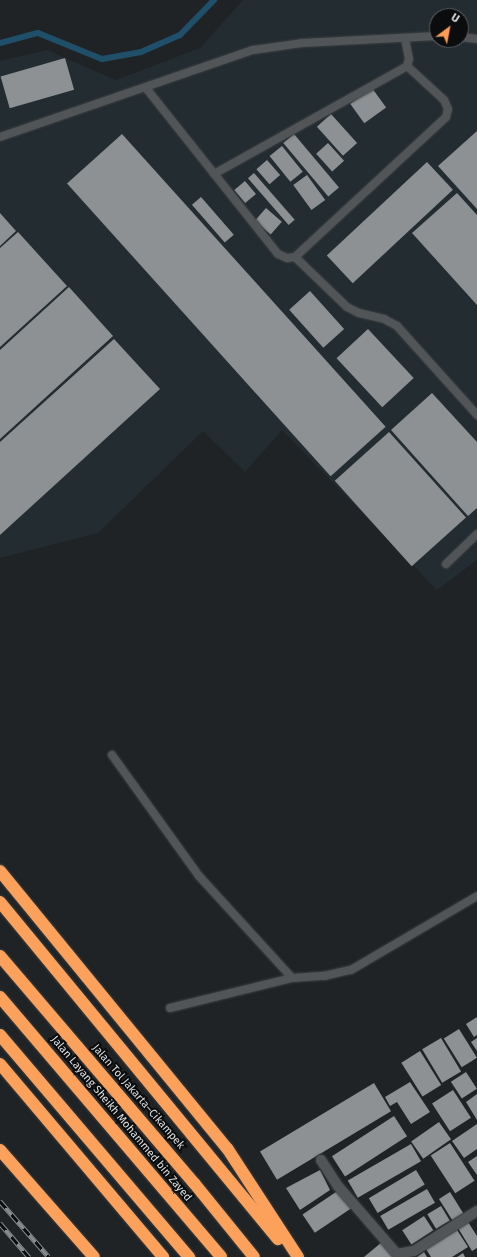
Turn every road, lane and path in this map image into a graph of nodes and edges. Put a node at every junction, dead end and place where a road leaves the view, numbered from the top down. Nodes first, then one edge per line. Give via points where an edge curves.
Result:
1 (429, 36) edge
2 (405, 38) junction
3 (408, 66) junction
4 (146, 88) junction
5 (0, 137) edge
6 (214, 174) junction
7 (295, 257) junction
8 (477, 415) edge
9 (477, 534) edge
10 (446, 564) dead end
11 (112, 755) dead end
12 (0, 871) edge
13 (477, 896) edge
14 (0, 902) edge
15 (0, 956) edge
16 (292, 978) junction
17 (0, 997) edge
18 (170, 1008) dead end
19 (0, 1035) edge
20 (0, 1064) edge
21 (0, 1150) edge
22 (321, 1160) dead end
23 (477, 1211) edge
24 (94, 1257) edge
25 (163, 1257) edge
26 (189, 1257) edge
27 (221, 1257) edge
28 (254, 1257) edge
29 (293, 1257) edge
30 (298, 1257) edge

1 - 2 lane
2 - 3 lane via 410,59
2 - 4 lane via 302,44 253,50
3 - 6 lane
3 - 7 lane via 444,100 448,109 446,117
4 - 5 lane
4 - 6 lane
6 - 7 lane via 278,254 287,258
7 - 8 lane via 347,307 397,326
9 - 10 lane
11 - 16 lane via 200,876
12 - 30 highway via 227,1148
13 - 16 lane via 351,970 324,976
14 - 29 highway
15 - 28 highway, Jalan Tol Jakarta–Cikampek
16 - 18 lane
17 - 27 highway, Jalan Layang Sheikh Mohammed bin Zayed
19 - 26 highway
20 - 25 highway
21 - 24 highway
22 - 23 street via 338,1186 397,1254 414,1251

